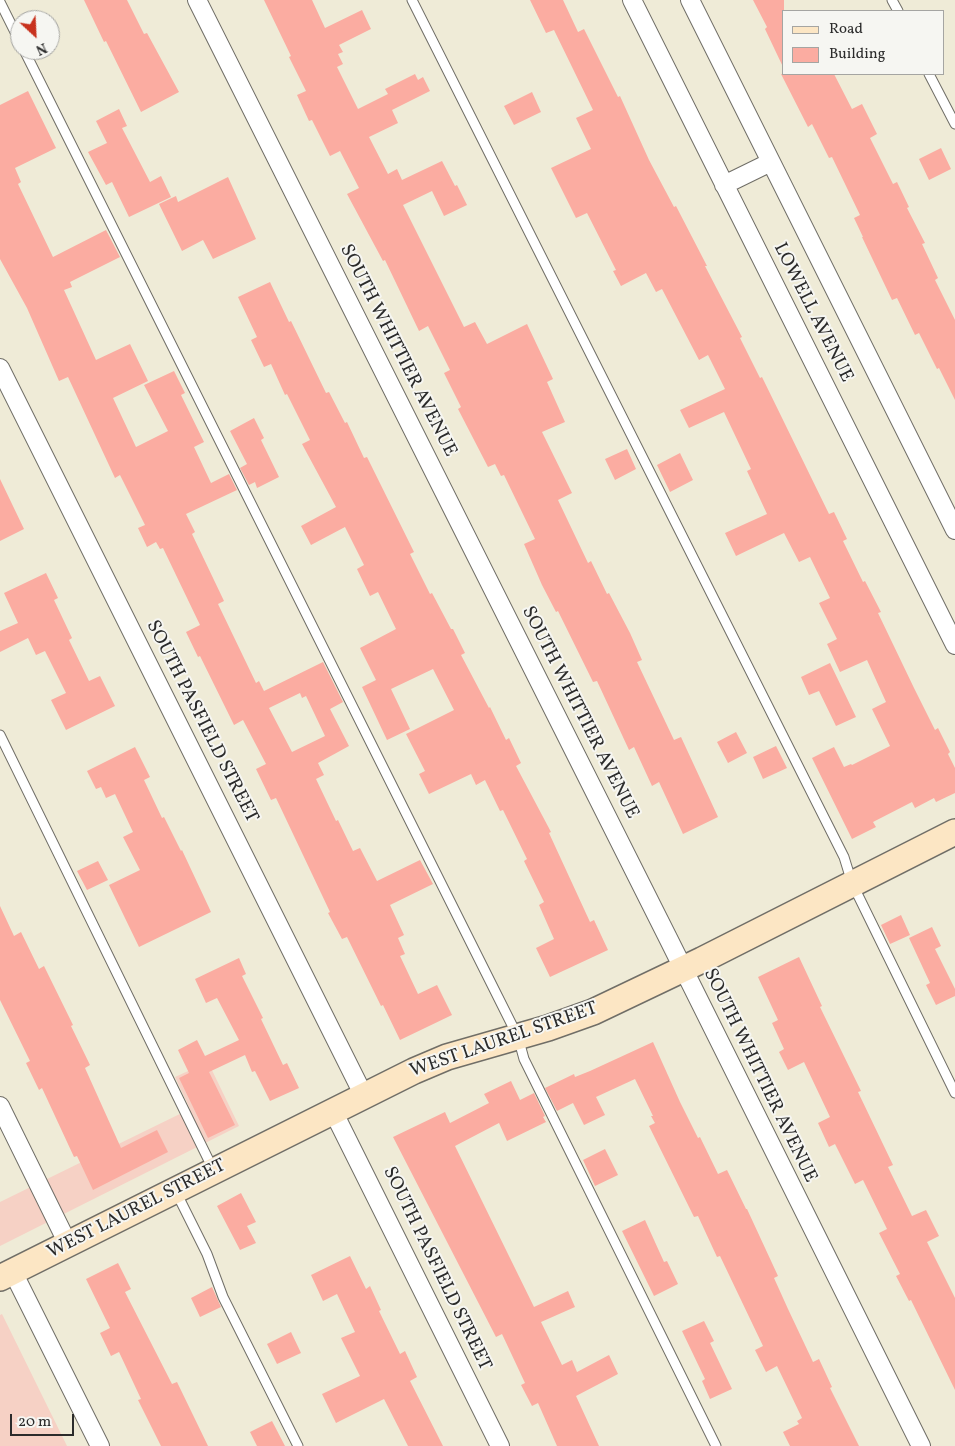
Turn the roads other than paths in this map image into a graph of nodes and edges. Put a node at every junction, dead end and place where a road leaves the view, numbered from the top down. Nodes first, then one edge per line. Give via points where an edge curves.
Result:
1 (197, 0) edge
2 (412, 0) edge
3 (632, 0) edge
4 (690, 0) edge
5 (0, 2) edge
6 (10, 22) edge
7 (29, 60) edge
8 (930, 75) edge
9 (955, 124) edge
10 (772, 162) junction
11 (724, 185) junction
12 (0, 368) edge
13 (955, 530) edge
14 (955, 645) edge
15 (0, 735) edge
16 (955, 832) edge
17 (852, 883) junction
18 (683, 969) junction
19 (518, 1037) junction
20 (955, 1094) edge
21 (364, 1096) junction
22 (0, 1106) edge
23 (333, 1111) junction
24 (214, 1171) junction
25 (175, 1191) junction
26 (68, 1244) junction
27 (6, 1275) edge
28 (97, 1445) edge
29 (298, 1446) edge
30 (500, 1446) edge
31 (716, 1446) edge
32 (921, 1446) edge

1 - 18 street, SOUTH WHITTIER AVENUE
2 - 17 lane via 844,858
3 - 11 street, LOWELL AVENUE
4 - 10 street, LOWELL AVENUE
5 - 6 lane
7 - 19 lane
8 - 9 lane
10 - 11 street
10 - 13 street, LOWELL AVENUE
11 - 14 street, LOWELL AVENUE
12 - 21 street, SOUTH PASFIELD STREET
15 - 24 lane
16 - 17 street, WEST LAUREL STREET
17 - 18 street, WEST LAUREL STREET
17 - 20 lane
18 - 19 street, WEST LAUREL STREET via 593,1012
18 - 32 street, SOUTH WHITTIER AVENUE
19 - 21 street, WEST LAUREL STREET via 447,1058
19 - 31 lane via 524,1058
21 - 23 street, WEST LAUREL STREET
22 - 26 street
23 - 24 street, WEST LAUREL STREET
23 - 30 street, SOUTH PASFIELD STREET
24 - 25 street, WEST LAUREL STREET
25 - 26 street, WEST LAUREL STREET
25 - 29 lane via 207,1254 223,1297
26 - 27 street, WEST LAUREL STREET
27 - 28 street

